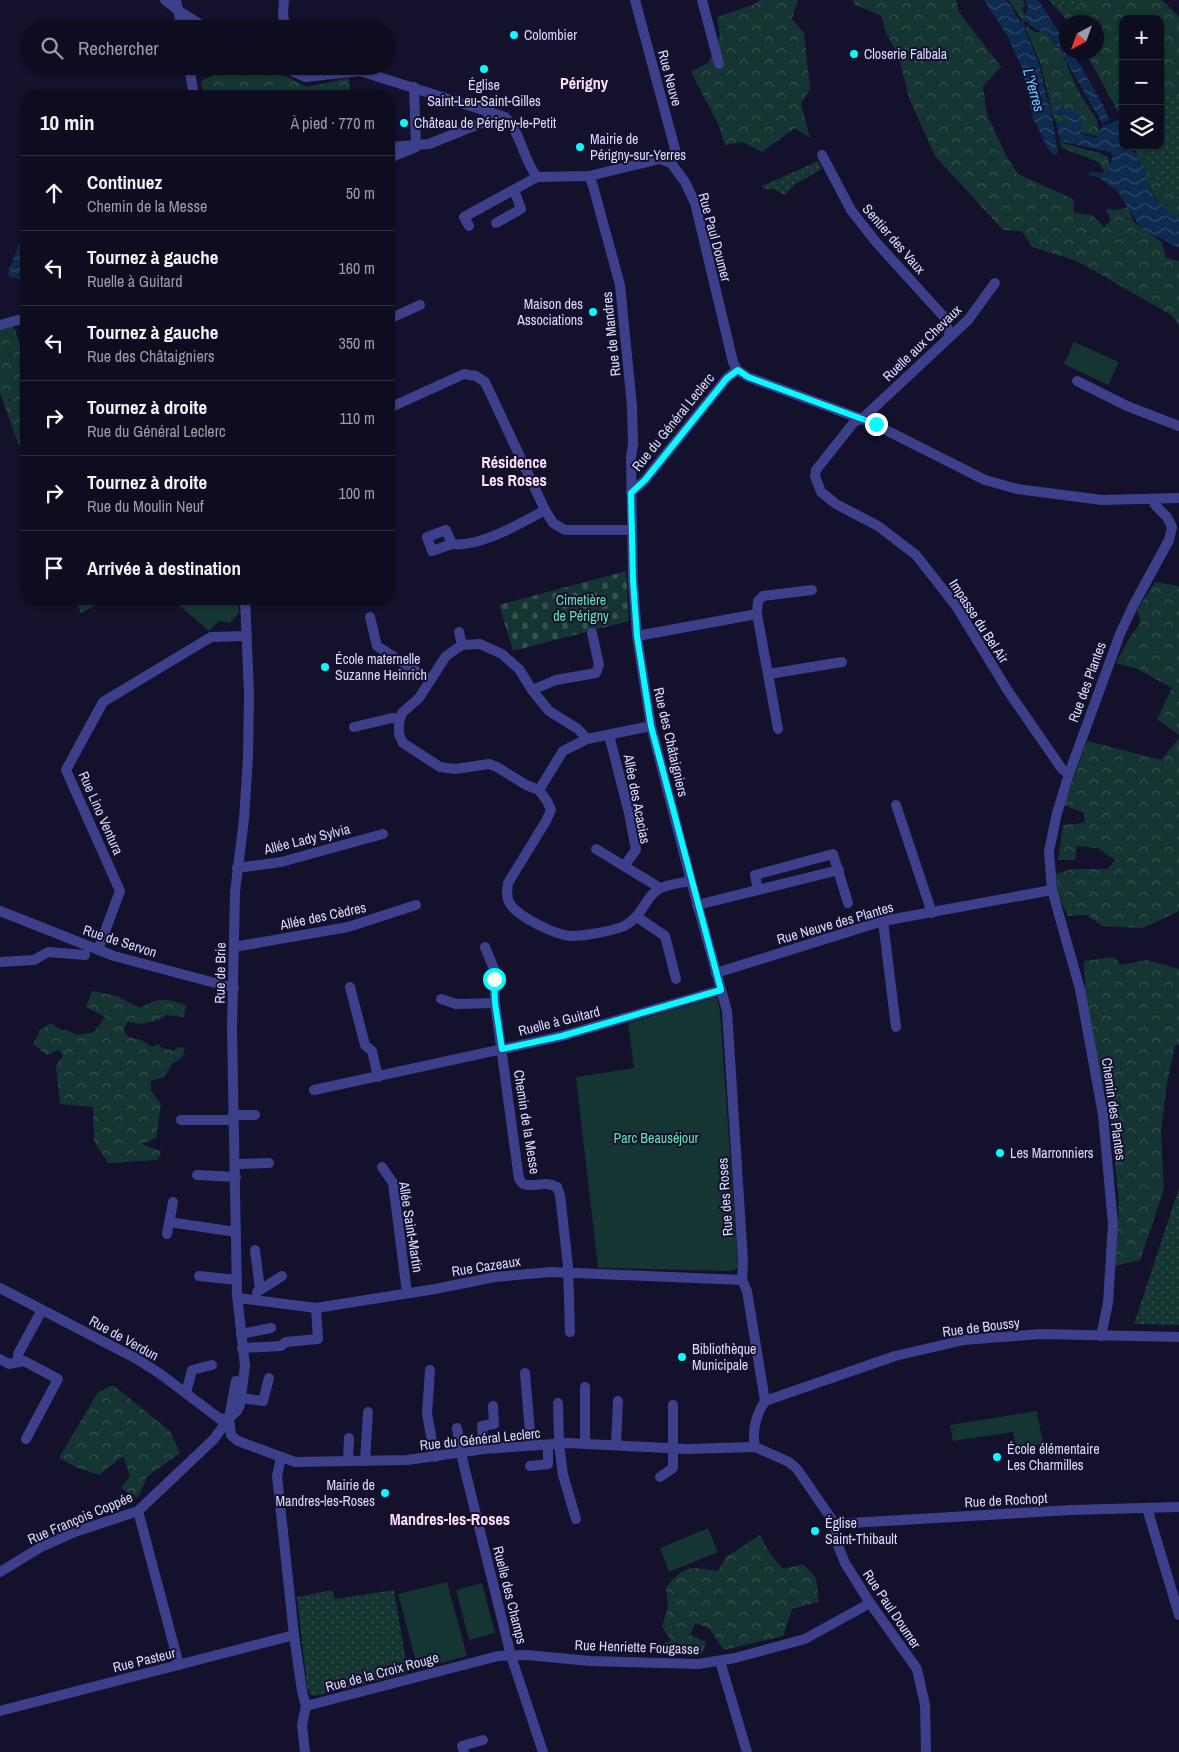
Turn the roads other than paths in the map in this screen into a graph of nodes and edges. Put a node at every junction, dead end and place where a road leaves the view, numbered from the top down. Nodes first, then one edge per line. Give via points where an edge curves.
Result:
1 (165, 0) edge
2 (176, 0) edge
3 (284, 0) edge
4 (635, 0) edge
5 (702, 0) edge
6 (179, 11) junction
7 (180, 20) edge
8 (194, 20) edge
9 (284, 20) edge
10 (719, 64) dead end
11 (190, 75) edge
12 (301, 75) edge
13 (324, 75) edge
14 (374, 75) edge
15 (414, 87) junction
16 (193, 90) edge
17 (494, 114) junction
18 (416, 144) junction
19 (395, 146) edge
20 (822, 155) dead end
21 (395, 156) edge
22 (671, 163) junction
23 (588, 176) junction
24 (538, 177) junction
25 (514, 190) junction
26 (496, 223) dead end
27 (468, 226) dead end
28 (995, 283) dead end
29 (420, 305) dead end
30 (395, 316) edge
31 (20, 320) edge
32 (0, 325) edge
33 (950, 336) junction
34 (738, 370) junction
35 (1077, 381) dead end
36 (395, 405) edge
37 (862, 419) junction
38 (1179, 426) edge
39 (631, 493) junction
40 (1179, 498) edge
41 (1153, 499) junction
42 (546, 510) junction
43 (632, 530) junction
44 (452, 544) dead end
45 (812, 590) dead end
46 (245, 605) edge
47 (757, 614) junction
48 (370, 618) dead end
49 (459, 632) dead end
50 (592, 633) dead end
51 (247, 636) junction
52 (637, 636) junction
53 (462, 645) junction
54 (842, 662) dead end
55 (769, 674) junction
56 (430, 680) junction
57 (532, 690) junction
58 (400, 719) junction
59 (651, 726) junction
60 (354, 727) dead end
61 (778, 729) dead end
62 (609, 735) junction
63 (587, 739) junction
64 (1069, 774) junction
65 (538, 790) junction
66 (896, 805) dead end
67 (383, 834) dead end
68 (596, 849) dead end
69 (624, 866) junction
70 (238, 868) junction
71 (838, 870) junction
72 (691, 881) junction
73 (660, 888) junction
74 (758, 890) junction
75 (1052, 890) junction
76 (848, 902) dead end
77 (697, 905) junction
78 (416, 906) dead end
79 (0, 911) edge
80 (932, 913) junction
81 (637, 917) junction
82 (884, 921) junction
83 (234, 947) junction
84 (485, 947) dead end
85 (98, 950) junction
86 (85, 955) dead end
87 (0, 962) edge
88 (716, 973) junction
89 (676, 979) dead end
90 (350, 987) dead end
91 (234, 988) junction
92 (721, 990) junction
93 (441, 999) dead end
94 (495, 1003) junction
95 (896, 1027) dead end
96 (502, 1049) junction
97 (378, 1077) junction
98 (314, 1090) dead end
99 (255, 1115) dead end
100 (233, 1118) junction
101 (181, 1120) dead end
102 (269, 1163) dead end
103 (236, 1164) junction
104 (382, 1167) dead end
105 (197, 1176) dead end
106 (236, 1177) junction
107 (173, 1202) dead end
108 (169, 1222) junction
109 (236, 1232) junction
110 (168, 1234) dead end
111 (255, 1250) dead end
112 (568, 1272) junction
113 (199, 1276) dead end
114 (282, 1276) dead end
115 (237, 1280) junction
116 (742, 1280) junction
117 (0, 1288) edge
118 (260, 1289) junction
119 (407, 1293) junction
120 (238, 1298) junction
121 (252, 1299) junction
122 (316, 1308) junction
123 (42, 1310) junction
124 (271, 1328) dead end
125 (570, 1332) dead end
126 (241, 1334) junction
127 (1101, 1336) junction
128 (1179, 1337) edge
129 (242, 1348) junction
130 (0, 1359) edge
131 (18, 1362) junction
132 (212, 1365) dead end
133 (430, 1370) dead end
134 (525, 1373) dead end
135 (269, 1378) dead end
136 (585, 1387) dead end
137 (186, 1393) junction
138 (241, 1398) junction
139 (618, 1401) dead end
140 (765, 1401) junction
141 (558, 1403) dead end
142 (674, 1404) dead end
143 (493, 1406) dead end
144 (368, 1412) dead end
145 (229, 1418) junction
146 (457, 1428) dead end
147 (349, 1438) dead end
148 (26, 1439) dead end
149 (585, 1443) junction
150 (616, 1444) junction
151 (531, 1445) junction
152 (554, 1445) junction
153 (755, 1447) junction
154 (674, 1448) junction
155 (484, 1449) junction
156 (461, 1453) junction
157 (281, 1457) junction
158 (435, 1457) junction
159 (348, 1461) junction
160 (365, 1461) junction
161 (530, 1466) dead end
162 (660, 1477) dead end
163 (1147, 1508) junction
164 (1179, 1508) edge
165 (138, 1511) junction
166 (576, 1519) dead end
167 (834, 1524) junction
168 (0, 1572) edge
169 (870, 1603) junction
170 (1179, 1615) edge
171 (294, 1635) junction
172 (511, 1656) junction
173 (720, 1661) junction
174 (179, 1665) junction
175 (306, 1706) junction
176 (0, 1711) edge
177 (483, 1740) dead end
178 (540, 1751) edge
179 (305, 1752) edge
180 (464, 1752) edge
181 (747, 1752) edge
182 (926, 1752) edge

1 - 6 street
2 - 6 street
3 - 9 street
4 - 22 street, Rue Neuve via 675,149
5 - 10 street
6 - 7 street
6 - 8 street
11 - 16 street
12 - 13 street
14 - 15 street
15 - 17 street
15 - 18 street
17 - 18 street via 484,122 429,144
17 - 24 street via 511,123 530,168
18 - 19 street
18 - 21 street via 416,147
20 - 33 street, Sentier des Vaux via 850,210 944,317
22 - 23 street via 660,159
22 - 34 street, Rue Paul Doumer via 685,182 698,212 733,362
23 - 24 street
23 - 39 street, Rue de Mandres via 620,285 632,406
24 - 25 street
25 - 26 street via 520,208
25 - 27 street via 464,217
28 - 33 street, Ruelle aux Chevaux via 968,320
29 - 30 street
31 - 32 street
33 - 37 street, Ruelle aux Chevaux
34 - 37 street via 748,377
34 - 39 street, Rue du Général Leclerc via 727,378
35 - 38 street
36 - 42 street via 464,374 485,382
37 - 41 street via 898,434 985,480 1017,489 1102,500
37 - 64 street, Impasse du Bel Air via 855,421 816,470 815,476 822,492 836,504 878,526 916,555 956,606 1008,691 1062,769
39 - 43 street, Rue des Châtaigniers
40 - 41 street
41 - 64 street, Rue des Plantes via 1172,527 1169,540 1120,634
42 - 43 street via 554,523 565,530
42 - 44 street via 486,538
43 - 52 street, Rue des Châtaigniers
45 - 47 street via 763,596 758,601
46 - 51 street, Rue de Brie
47 - 52 street
47 - 55 street
48 - 56 street via 377,646
49 - 53 street
50 - 57 street via 599,665 596,672 556,680
51 - 70 street, Rue de Brie via 248,757
51 - 85 street, Rue Lino Ventura via 211,637 104,702 66,770 120,891
52 - 59 street, Rue des Châtaigniers
53 - 56 street via 446,656
53 - 57 street via 480,644 502,654 519,669
54 - 55 street
55 - 61 street
56 - 58 street
57 - 63 street via 549,711 578,729
58 - 60 street
58 - 65 street via 399,734 403,743 440,767 454,769 489,764
59 - 62 street
59 - 72 street, Rue des Châtaigniers
62 - 63 street
62 - 69 street, Allée des Acacias via 636,850
63 - 65 street via 563,751
64 - 75 street, Rue des Plantes via 1049,851
65 - 81 street via 550,810 508,883 506,893 514,909 549,931 572,936 621,927
66 - 80 street
67 - 70 street, Allée Lady Sylvia via 281,862
68 - 69 street
69 - 73 street
70 - 83 street, Rue de Brie
71 - 74 street
71 - 74 street via 833,854 755,875
71 - 76 street
72 - 73 street
72 - 77 street, Rue des Châtaigniers
73 - 81 street
74 - 77 street
75 - 80 street, Rue Neuve des Plantes
75 - 127 street, Chemin des Plantes via 1080,989 1103,1115 1113,1224 1108,1303
77 - 88 street, Rue des Châtaigniers
78 - 83 street, Allée des Cèdres via 348,927
79 - 85 street, Rue de Servon
80 - 82 street, Rue Neuve des Plantes
81 - 89 street via 665,936
82 - 88 street, Rue Neuve des Plantes
82 - 95 street
83 - 91 street, Rue de Brie
84 - 94 street, Chemin de la Messe via 494,969
85 - 91 street, Rue de Servon
86 - 87 street via 48,952 34,960
88 - 92 street, Rue des Châtaigniers
90 - 97 street via 365,1045 372,1051
91 - 100 street, Rue de Brie
92 - 96 street, Ruelle à Guitard via 562,1036
92 - 116 street, Rue des Roses via 727,1011
93 - 94 street via 456,1004
94 - 96 street, Chemin de la Messe
96 - 97 street, Ruelle à Guitard
96 - 112 street, Chemin de la Messe via 519,1179 530,1186 549,1183 558,1187
97 - 98 street, Ruelle à Guitard
99 - 100 street
100 - 101 street
100 - 103 street, Rue de Brie
102 - 103 street
103 - 106 street, Rue de Brie
104 - 119 street, Allée Saint-Martin via 393,1183
105 - 106 street
106 - 109 street, Rue de Brie
107 - 108 street
108 - 109 street
108 - 110 street
109 - 115 street, Rue de Brie
111 - 118 street
112 - 116 street, Rue Cazeaux
112 - 119 street, Rue Cazeaux via 532,1272
112 - 125 street
113 - 115 street
114 - 118 street
115 - 120 street, Rue de Brie
116 - 140 street, Rue des Roses via 747,1291
117 - 123 street, Rue de Verdun
118 - 121 street
119 - 122 street, Rue Cazeaux
120 - 121 street, Rue Cazeaux
120 - 126 street, Rue de Brie
121 - 122 street, Rue Cazeaux
122 - 129 street via 318,1340
123 - 131 street via 18,1354
123 - 137 street, Rue de Verdun via 135,1358
124 - 126 street
126 - 129 street, Rue de Brie
127 - 128 street, Rue de Boussy
127 - 140 street, Rue de Boussy via 1040,1334 964,1340 895,1356
129 - 138 street, Rue de Brie via 245,1366
129 - 145 street, Rue de Brie
130 - 131 street via 9,1364
131 - 148 street via 24,1361 58,1379
132 - 137 street via 192,1370
133 - 158 street via 427,1414
134 - 151 street
135 - 138 street via 264,1401
136 - 149 street
137 - 145 street, Rue de Verdun via 220,1419
138 - 145 street, Rue de Brie via 237,1411
139 - 150 street
140 - 153 street via 755,1420
141 - 152 street
142 - 154 street
143 - 155 street via 494,1424 482,1426
144 - 160 street
145 - 157 street, Rue du Général Leclerc via 231,1435 238,1442
145 - 165 street, Rue François Coppée via 214,1439
146 - 156 street, Ruelle des Champs
147 - 159 street
149 - 150 street, Rue du Général Leclerc
149 - 152 street, Rue du Général Leclerc
150 - 154 street, Rue du Général Leclerc
151 - 152 street, Rue du Général Leclerc
151 - 155 street, Rue du Général Leclerc
152 - 161 street via 548,1464
152 - 166 street
153 - 154 street, Rue du Général Leclerc
153 - 167 street, Rue Paul Doumer via 789,1462
154 - 162 street via 673,1468
155 - 156 street, Rue du Général Leclerc
156 - 158 street, Rue du Général Leclerc
156 - 172 street, Ruelle des Champs
157 - 159 street, Rue du Général Leclerc via 295,1462
157 - 171 street via 277,1476
158 - 160 street, Rue du Général Leclerc
159 - 160 street, Rue du Général Leclerc
163 - 164 street, Rue de Rochopt
163 - 167 street, Rue de Rochopt
163 - 170 street
165 - 168 street, Rue François Coppée via 41,1547
165 - 174 street
167 - 169 street, Rue Paul Doumer via 845,1563
169 - 173 street, Rue Henriette Fougasse via 804,1639
169 - 182 street, Rue Paul Doumer via 917,1669 925,1705
171 - 174 street, Rue Pasteur
171 - 175 street
172 - 173 street, Rue Henriette Fougasse via 698,1664
172 - 175 street, Rue de la Croix Rouge via 498,1656
172 - 178 street, Ruelle des Champs
173 - 181 street
174 - 176 street, Rue Pasteur
175 - 179 street via 302,1725
177 - 180 street via 462,1746

